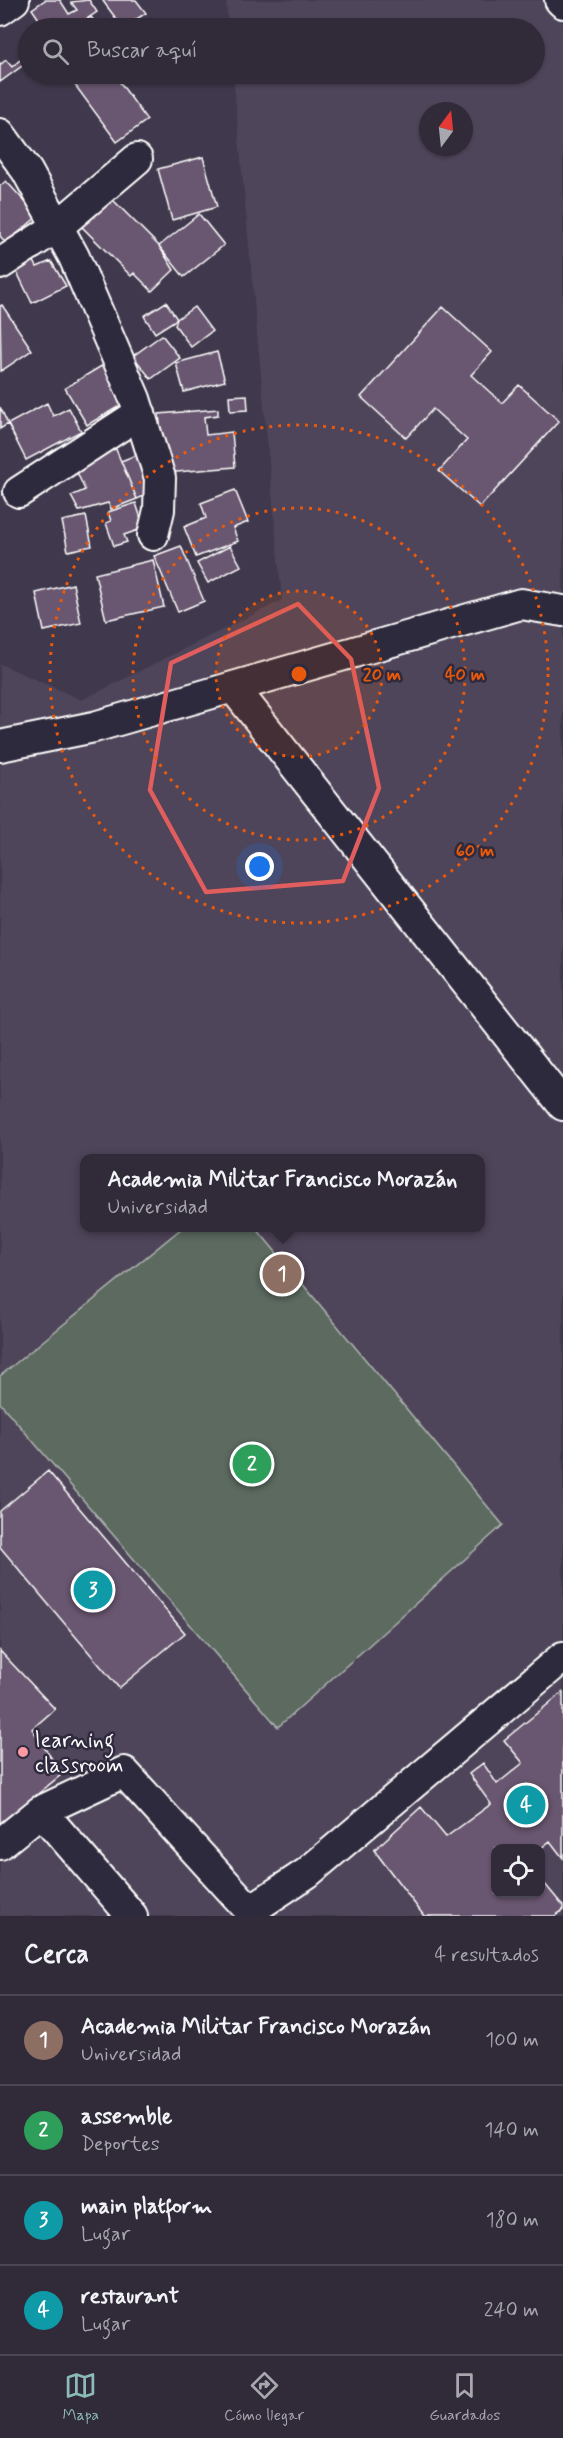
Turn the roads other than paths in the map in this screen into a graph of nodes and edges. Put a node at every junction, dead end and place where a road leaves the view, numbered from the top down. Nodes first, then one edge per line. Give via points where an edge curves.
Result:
1 (14, 0) edge
2 (0, 10) edge
3 (0, 134) edge
4 (137, 159) dead end
5 (57, 227) junction
6 (0, 264) edge
7 (140, 413) junction
8 (19, 492) dead end
9 (153, 534) dead end
10 (563, 611) edge
11 (233, 687) junction
12 (0, 746) edge
13 (563, 1104) edge
14 (563, 1657) edge
15 (41, 1811) junction
16 (0, 1844) edge
17 (253, 1913) edge
18 (132, 1916) edge

1 - 2 street
3 - 5 street via 27,171
4 - 5 street
5 - 6 street
5 - 7 street via 74,257
7 - 8 street
7 - 9 street via 160,478
10 - 11 street via 521,604
11 - 12 street via 94,727
11 - 13 street
14 - 17 street via 307,1873
15 - 16 street
15 - 17 street via 124,1772
15 - 18 street

